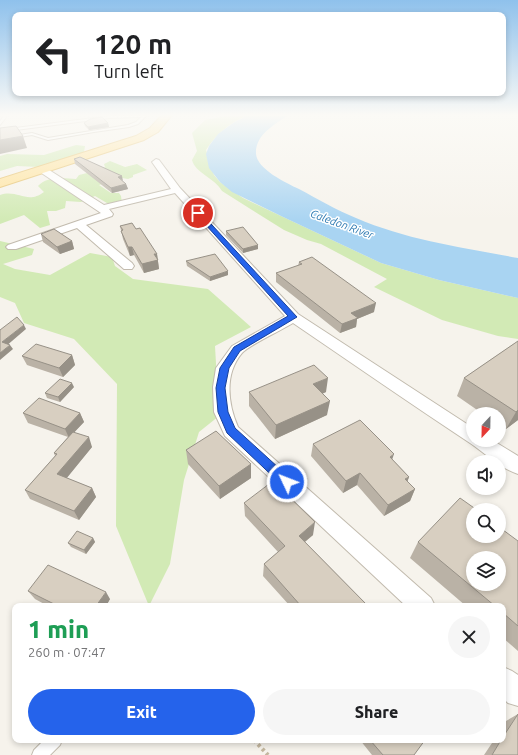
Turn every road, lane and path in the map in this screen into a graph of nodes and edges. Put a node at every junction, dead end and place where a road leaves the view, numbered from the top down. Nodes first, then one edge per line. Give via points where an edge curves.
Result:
1 (100, 151) edge
2 (156, 162) dead end
3 (43, 170) junction
4 (0, 183) edge
5 (176, 190) junction
6 (102, 208) junction
7 (78, 224) junction
8 (12, 247) dead end
9 (128, 266) dead end
10 (293, 317) junction
11 (466, 432) edge
12 (489, 447) edge
13 (518, 466) edge
14 (419, 603) edge
15 (506, 683) edge
16 (518, 693) edge
17 (52, 743) edge
18 (257, 743) edge
19 (39, 755) edge
20 (268, 755) edge

1 - 3 main road
2 - 5 street
3 - 4 main road
3 - 6 street
5 - 6 street
5 - 10 street
6 - 7 street via 108,214
7 - 8 street
7 - 9 street
10 - 11 street
10 - 14 street via 237,349 224,368 221,388 223,412 231,431
12 - 13 street
15 - 16 street
17 - 19 lane
18 - 20 path

